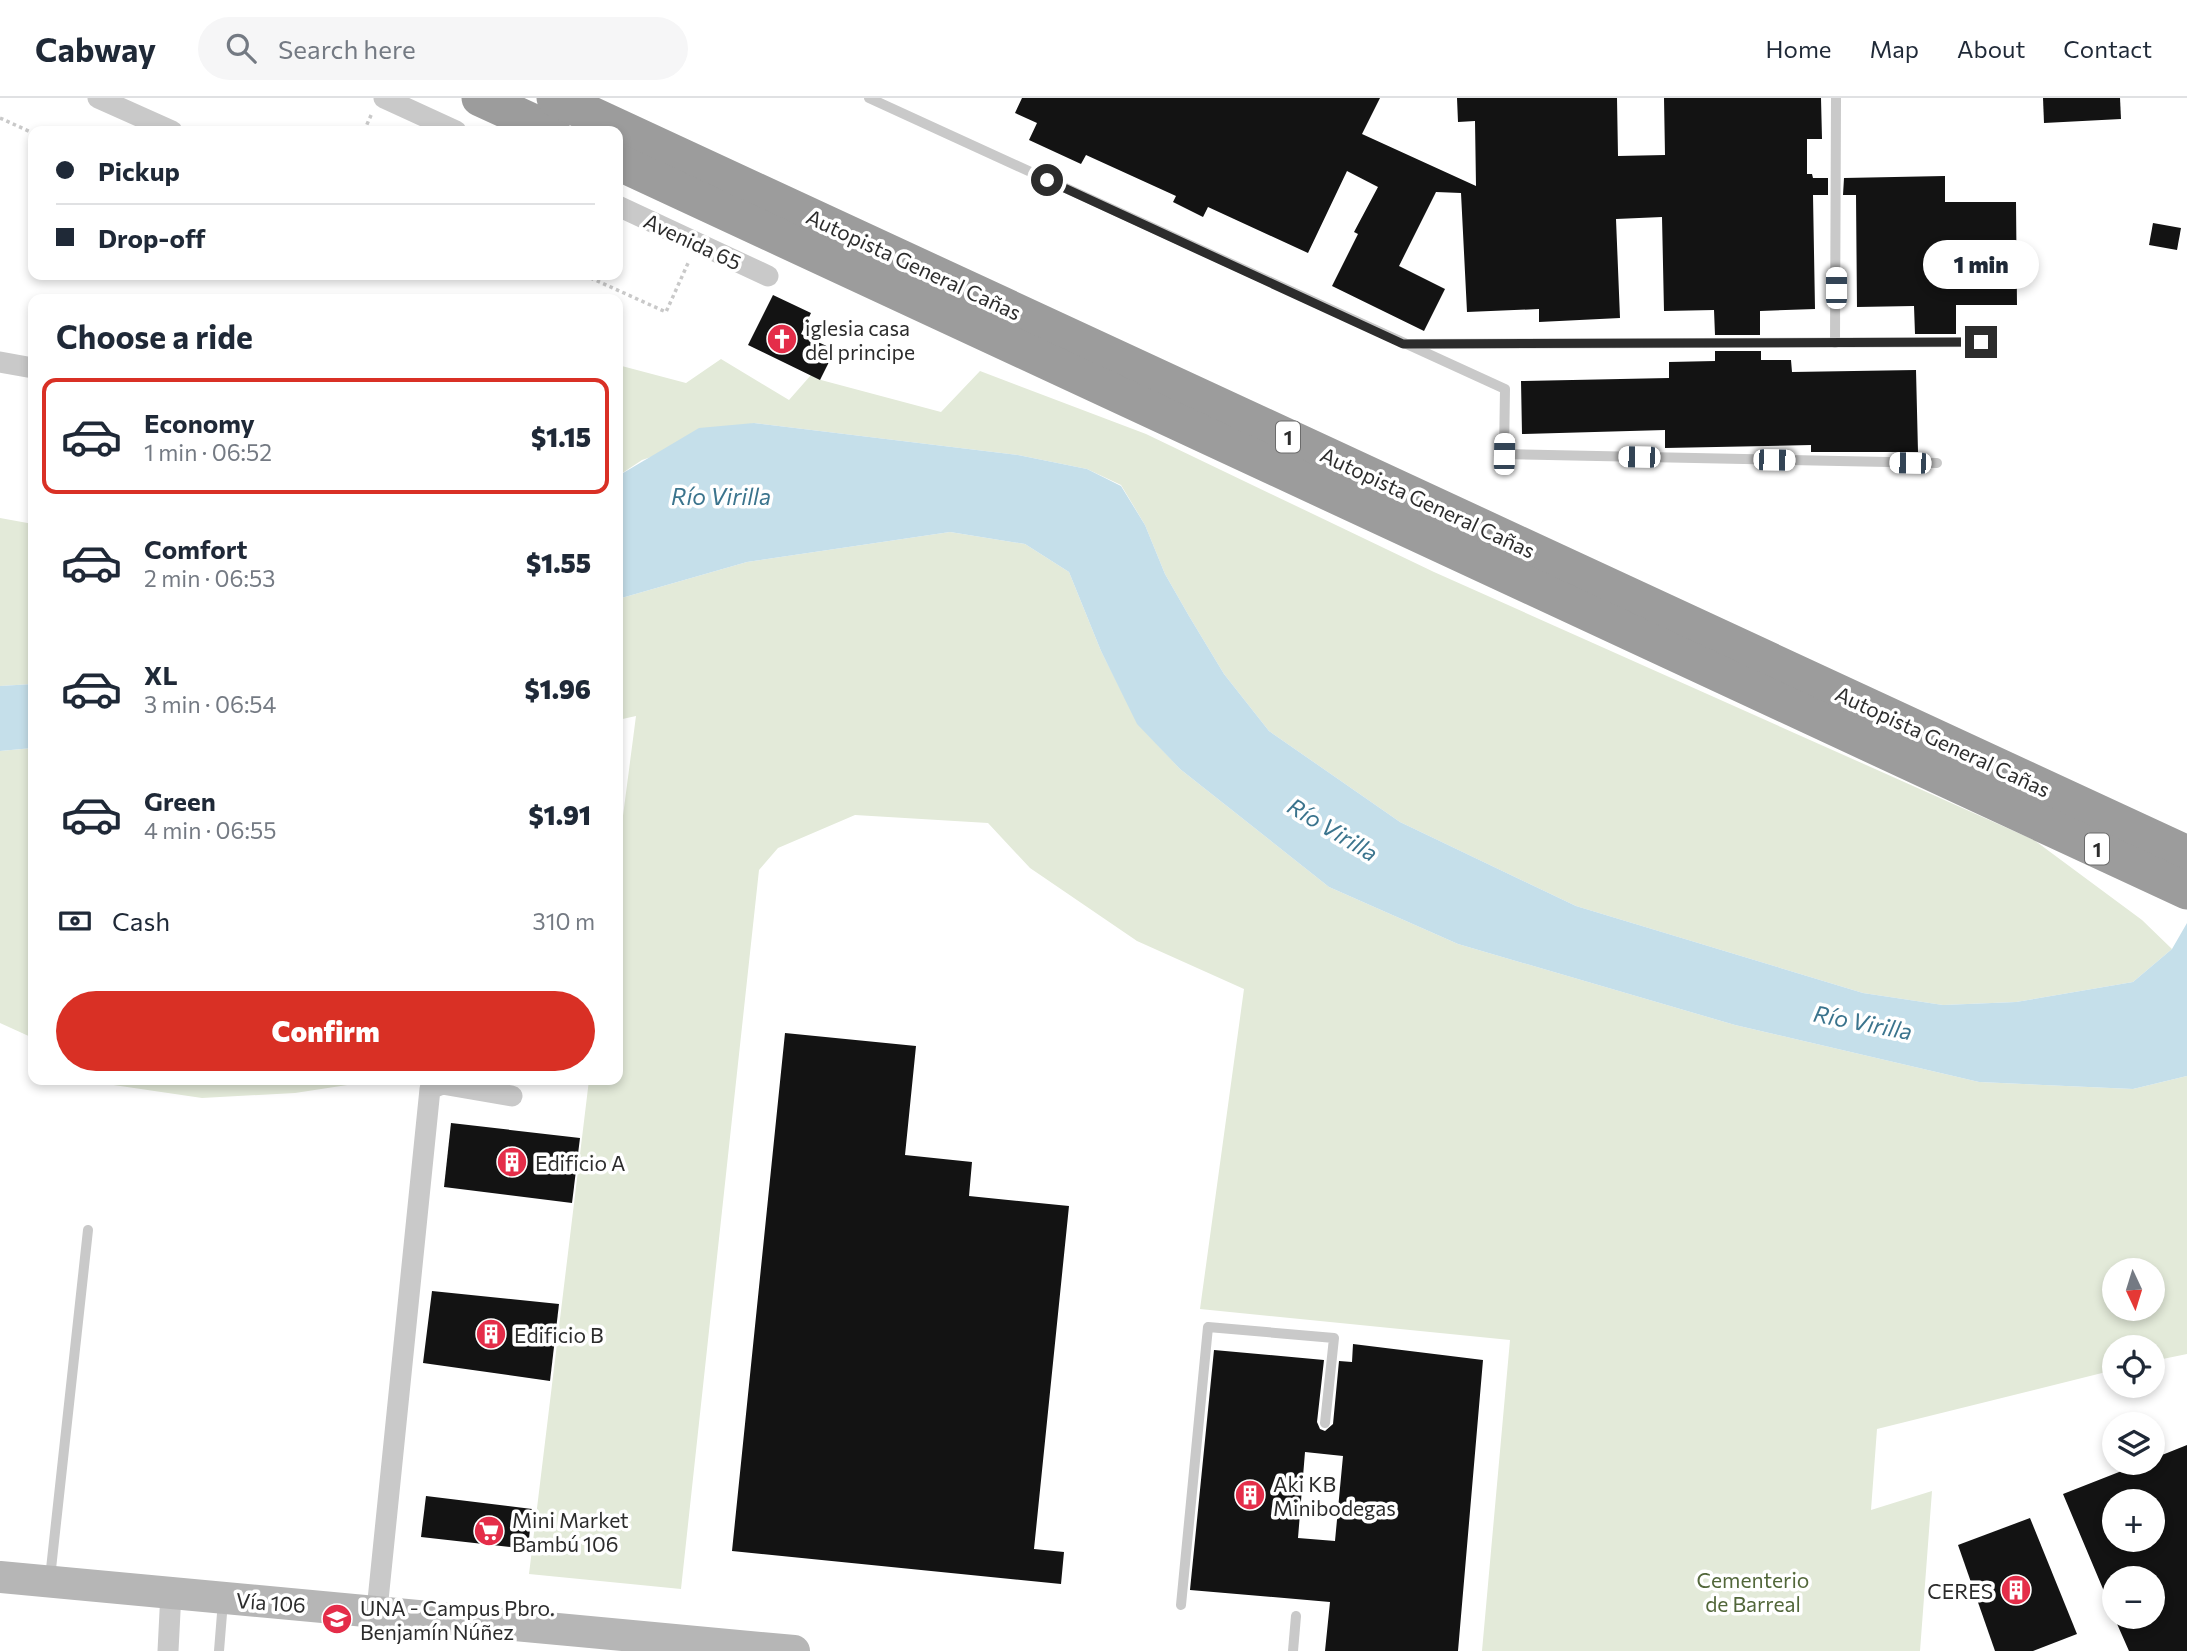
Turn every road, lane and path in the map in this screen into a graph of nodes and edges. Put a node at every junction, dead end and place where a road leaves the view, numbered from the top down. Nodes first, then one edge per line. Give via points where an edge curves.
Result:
1 (99, 98) edge
2 (384, 98) edge
3 (480, 98) edge
4 (555, 98) edge
5 (869, 98) edge
6 (1836, 98) edge
7 (0, 118) edge
8 (161, 126) edge
9 (445, 126) edge
10 (541, 126) edge
11 (614, 126) edge
12 (623, 130) edge
13 (28, 131) edge
14 (623, 164) edge
15 (623, 208) edge
16 (697, 243) junction
17 (768, 276) dead end
18 (595, 280) edge
19 (1981, 342) dead end
20 (1835, 343) junction
21 (1403, 344) junction
22 (0, 362) edge
23 (28, 367) edge
24 (1937, 463) dead end
25 (2013, 792) junction
26 (2187, 854) edge
27 (2187, 891) edge
28 (440, 1085) edge
29 (448, 1085) edge
30 (512, 1096) dead end
31 (88, 1230) dead end
32 (1325, 1423) dead end
33 (0, 1577) edge
34 (50, 1581) junction
35 (171, 1592) junction
36 (223, 1598) junction
37 (1181, 1605) dead end
38 (377, 1610) junction
39 (1296, 1616) dead end
40 (168, 1651) edge
41 (219, 1651) edge
42 (794, 1651) edge
43 (1293, 1651) edge

1 - 8 street
2 - 9 street
3 - 10 highway
4 - 11 highway, Autopista General Cañas / 1
5 - 21 lane
6 - 20 lane
7 - 13 path
12 - 25 highway, Autopista General Cañas / 1
14 - 25 highway, Autopista General Cañas / 1
15 - 16 street, Avenida 65
16 - 17 street, Avenida 65
16 - 18 path via 666,312
19 - 20 lane
20 - 21 lane
21 - 24 lane via 1505,389 1504,454
22 - 23 street
25 - 26 highway, Autopista General Cañas / 1
25 - 27 highway, Autopista General Cañas / 1
28 - 38 street via 430,1089
29 - 30 street
31 - 34 lane
32 - 37 lane via 1334,1338 1208,1327
33 - 34 main road, Vía 106
34 - 35 main road, Vía 106
35 - 36 main road, Vía 106
35 - 40 street
36 - 38 main road, Vía 106
36 - 41 lane
38 - 42 main road, Vía 106 via 596,1637
39 - 43 lane

